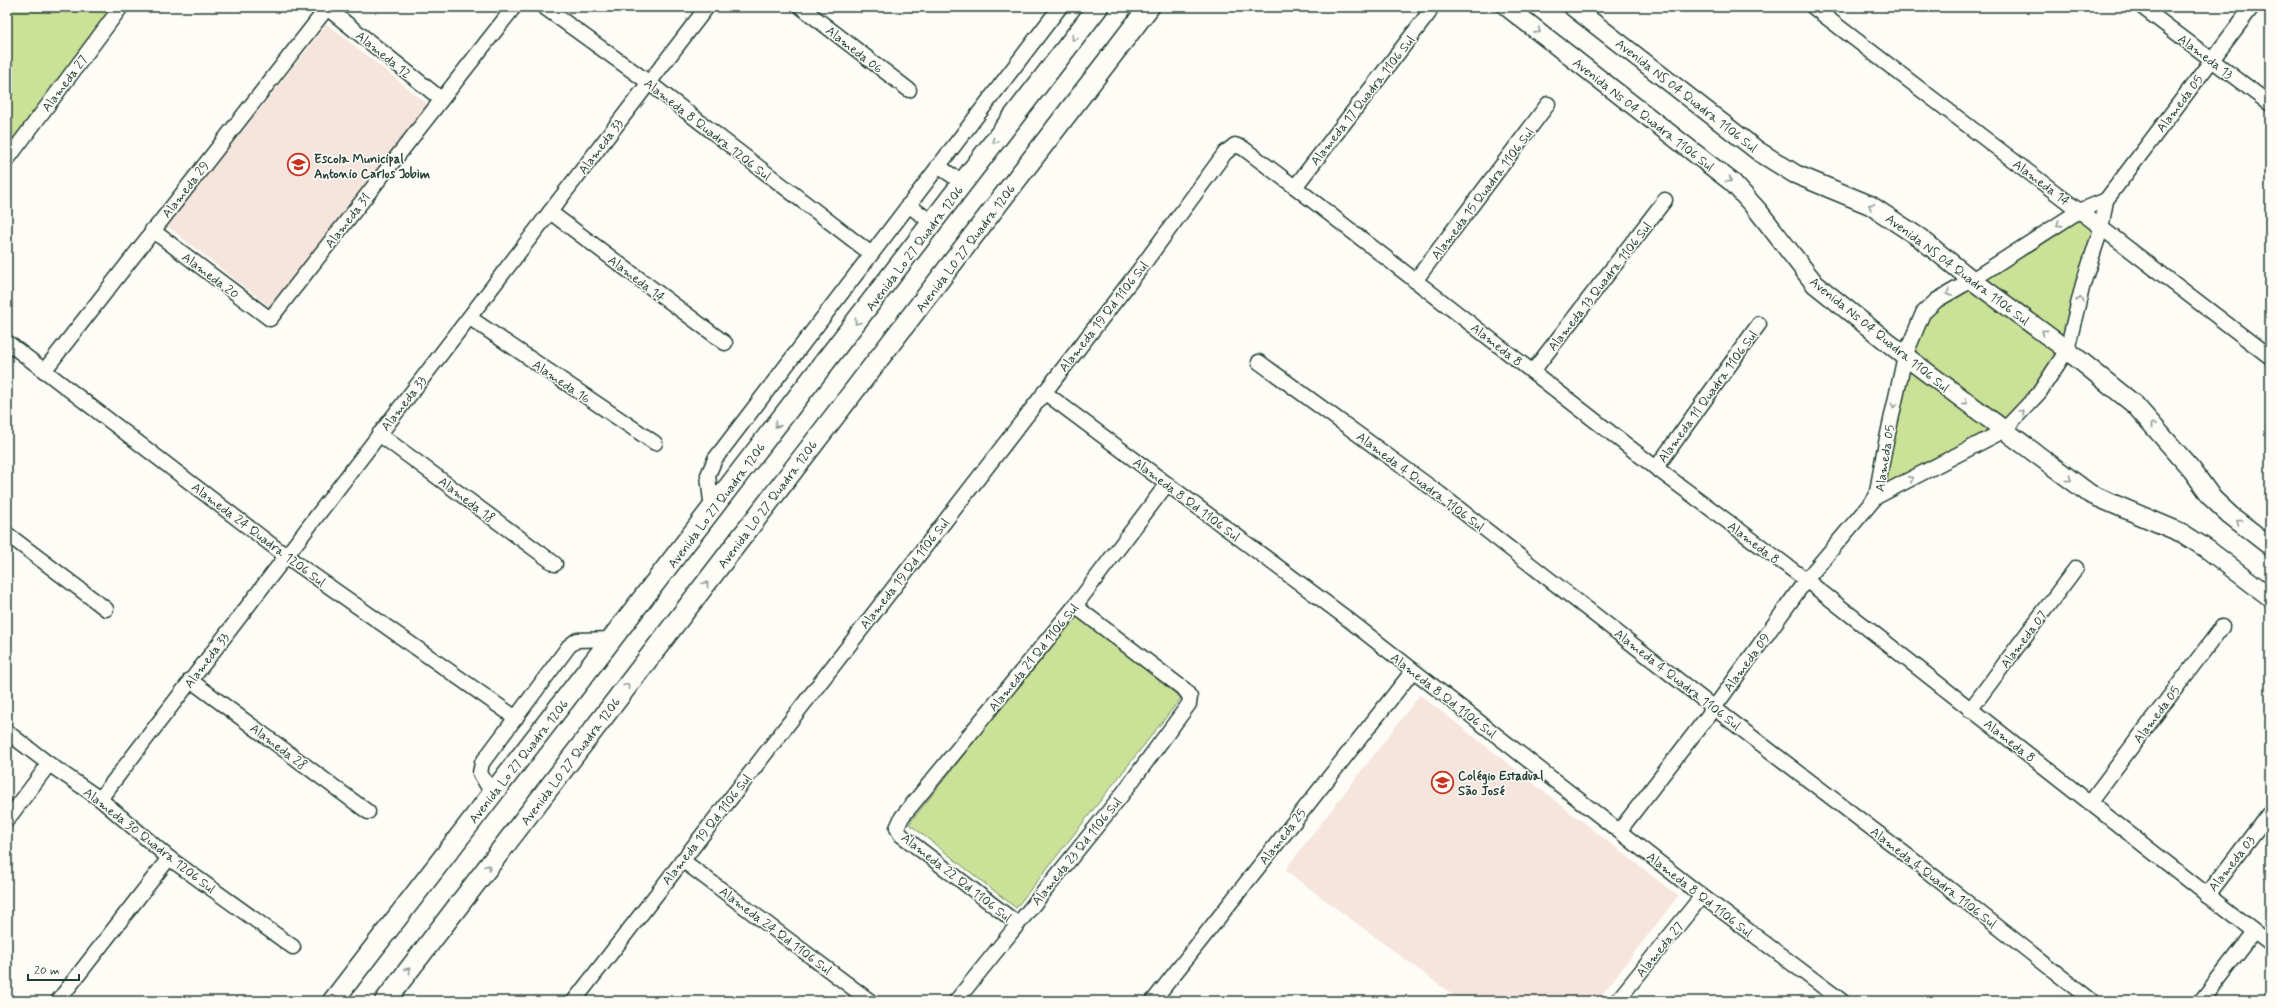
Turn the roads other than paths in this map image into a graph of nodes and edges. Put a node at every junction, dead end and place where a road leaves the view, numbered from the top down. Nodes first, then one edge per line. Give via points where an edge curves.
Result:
1 (121, 7) edge
2 (514, 7) edge
3 (544, 7) edge
4 (707, 7) edge
5 (801, 7) edge
6 (1060, 7) edge
7 (1098, 7) edge
8 (1149, 7) edge
9 (1507, 7) edge
10 (1573, 7) edge
11 (1813, 7) edge
12 (2142, 7) edge
13 (2252, 7) edge
14 (327, 8) edge
15 (1429, 13) dead end
16 (2212, 60) junction
17 (648, 82) junction
18 (908, 90) dead end
19 (441, 100) junction
20 (1548, 104) dead end
21 (2270, 104) edge
22 (1235, 145) joint
23 (7, 160) edge
24 (938, 166) junction
25 (963, 183) junction
26 (1295, 187) junction
27 (1665, 200) dead end
28 (2106, 200) junction
29 (908, 205) junction
30 (2079, 211) junction
31 (550, 212) junction
32 (933, 223) junction
33 (2101, 228) junction
34 (152, 230) junction
35 (870, 253) junction
36 (1972, 280) junction
37 (1415, 281) junction
38 (470, 318) junction
39 (270, 319) joint
40 (1759, 324) dead end
41 (7, 342) edge
42 (724, 343) dead end
43 (2067, 350) junction
44 (1904, 356) junction
45 (2270, 357) edge
46 (1260, 362) dead end
47 (44, 371) junction
48 (1532, 371) junction
49 (1044, 392) junction
50 (2003, 430) junction
51 (379, 434) junction
52 (655, 443) dead end
53 (1656, 468) junction
54 (1167, 484) junction
55 (1876, 497) junction
56 (712, 511) junction
57 (7, 534) edge
58 (2270, 546) edge
59 (286, 556) junction
60 (554, 564) dead end
61 (2076, 568) dead end
62 (1806, 580) junction
63 (2270, 597) edge
64 (1075, 606) junction
65 (106, 609) dead end
66 (2222, 627) dead end
67 (614, 639) junction
68 (1412, 672) junction
69 (190, 680) junction
70 (1714, 708) junction
71 (1970, 710) junction
72 (516, 718) junction
73 (7, 732) edge
74 (48, 764) junction
75 (493, 795) junction
76 (100, 799) junction
77 (2090, 802) junction
78 (368, 812) dead end
79 (2270, 812) edge
80 (7, 820) edge
81 (897, 828) joint
82 (1620, 830) junction
83 (169, 858) junction
84 (682, 860) junction
85 (2207, 894) junction
86 (1702, 896) junction
87 (1018, 924) junction
88 (2253, 933) junction
89 (2270, 944) edge
90 (293, 947) dead end
91 (58, 1001) edge
92 (333, 1001) edge
93 (385, 1001) edge
94 (574, 1001) edge
95 (870, 1001) edge
96 (956, 1001) edge
97 (1153, 1001) edge
98 (1618, 1001) edge
99 (1842, 1001) edge
100 (2092, 1001) edge
101 (2200, 1001) edge

1 - 23 street, Alameda 27
2 - 19 street, Alameda 31
3 - 17 street, Alameda 8 Quadra 1206 Sul
4 - 17 street, Alameda 33
5 - 18 street, Alameda 06
6 - 24 street
7 -> 25 main road, Avenida Lo 27 Quadra 1206
93 -> 8 main road, Avenida L0 27 Quadra 1206
9 -> 44 street, Avenida Ns 04 Quadra 1106 Sul via 1733,183 1815,284
36 -> 10 street, Avenida NS 04 Quadra 1106 Sul via 1920,238 1870,205 1795,174 1758,151
11 - 30 street, Alameda 14
12 - 16 street, Alameda 13
13 - 16 street, Alameda 05
14 - 19 street, Alameda 12
14 - 34 street, Alameda 29
15 - 26 street, Alameda 17 Quadra 1106 Sul
16 - 21 street, Alameda 13
16 - 28 street, Alameda 05
17 - 31 street, Alameda 33
17 - 35 street, Alameda 8 Quadra 1206 Sul
19 - 39 street, Alameda 31
20 - 37 street, Alameda 15 Quadra 1106 Sul
22 - 26 street, Alameda 8 via 1243,148
22 - 49 street, Alameda 19 Qd 1106 Sul via 1225,153 1140,269
24 - 25 street
24 - 29 street
25 - 32 main road, Avenida Lo 27 Quadra 1206
26 - 37 street, Alameda 8
27 - 48 street, Alameda 13 Quadra 1106 Sul
28 - 30 street, Alameda 05
28 - 33 street, Alameda 05
29 - 32 street
29 - 35 street
30 - 33 street, Alameda 14
30 -> 36 street, Alameda 05
31 - 38 street, Alameda 33
31 - 42 street, Alameda 14
32 -> 56 main road, Avenida Lo 27 Quadra 1206
43 -> 33 street, Alameda 05 via 2083,284
33 - 45 street, Alameda 14
34 - 39 street, Alameda 20
34 - 47 street, Alameda 29
35 - 56 street via 713,463 708,475
43 -> 36 street, Avenida NS 04 Quadra 1106 Sul
36 -> 44 street, Alameda 05 via 1937,300 1924,313
37 - 48 street, Alameda 8
38 - 51 street, Alameda 33
38 - 52 street, Alameda 16
40 - 53 street, Alameda 11 Quadra 1106 Sul
41 - 47 street, Alameda 24 Quadra 1206 Sul
50 -> 43 street, Alameda 05 via 2039,393
58 -> 43 street, Avenida NS 04 Quadra 1106 Sul via 2213,499 2192,470 2135,405
44 -> 50 street, Avenida Ns 04 Quadra 1106 Sul
44 -> 55 street, Alameda 05
46 - 70 street, Alameda 4 Quadra 1106 Sul via 1440,494
47 - 59 street, Alameda 24 Quadra 1206 Sul
48 - 53 street, Alameda 8
49 - 54 street, Alameda 8 Qd 1106 Sul
49 - 84 street, Alameda 19 Qd 1106 Sul
55 -> 50 street, Alameda 05
50 -> 63 street, Avenida Ns 04 Quadra 1106 Sul via 2090,494 2182,533
51 - 59 street, Alameda 33
51 - 60 street, Alameda 18
53 - 62 street, Alameda 8
54 - 64 street, Alameda 21 Qd 1106 Sul
54 - 68 street, Alameda 8 Qd 1106 Sul via 1345,617
55 - 62 street, Alameda 09
56 - 67 main road, Avenida Lo 27 Quadra 1206
57 - 65 street
59 - 69 street, Alameda 33
59 - 72 street, Alameda 24 Quadra 1206 Sul
61 - 71 street, Alameda 07
62 - 70 street, Alameda 09
62 - 71 street, Alameda 8
64 - 81 street, Alameda 21 Qd 1106 Sul via 902,817
64 - 87 street, Alameda 23 Qd 1106 Sul via 1185,690 1190,697 1189,704
66 - 77 street, Alameda 05
67 - 72 street via 577,640 569,646
67 - 75 main road, Avenida Lo 27 Quadra 1206
68 - 82 street, Alameda 8 Qd 1106 Sul
68 - 97 street, Alameda 25
69 - 76 street, Alameda 33
69 - 78 street, Alameda 28
70 - 82 street, Alameda 09
70 - 100 street, Alameda 4 Quadra 1106 Sul via 1914,860
71 - 77 street, Alameda 8
72 - 75 street via 482,763 480,773
73 - 74 street, Alameda 30 Quadra 1206 Sul
74 - 76 street, Alameda 30 Quadra 1206 Sul
74 - 80 street
75 - 92 main road, Avenida Lo 27 Quadra 1206
76 - 83 street, Alameda 30 Quadra 1206 Sul
77 - 85 street, Alameda 8
79 - 85 street, Alameda 03
81 - 87 street, Alameda 22 Qd 1106 Sul via 901,835
82 - 86 street, Alameda 8 Qd 1106 Sul
83 - 90 street, Alameda 30 Quadra 1206 Sul
83 - 91 street
84 - 94 street, Alameda 19 Qd 1106 Sul
84 - 95 street, Alameda 24 Qd 1106 Sul
85 - 88 street, Alameda 8
86 - 98 street, Alameda 27
86 - 99 street, Alameda 8 Qd 1106 Sul
87 - 96 street, Alameda 23 Qd 1106 Sul
88 - 89 street, Alameda 8
88 - 101 street

